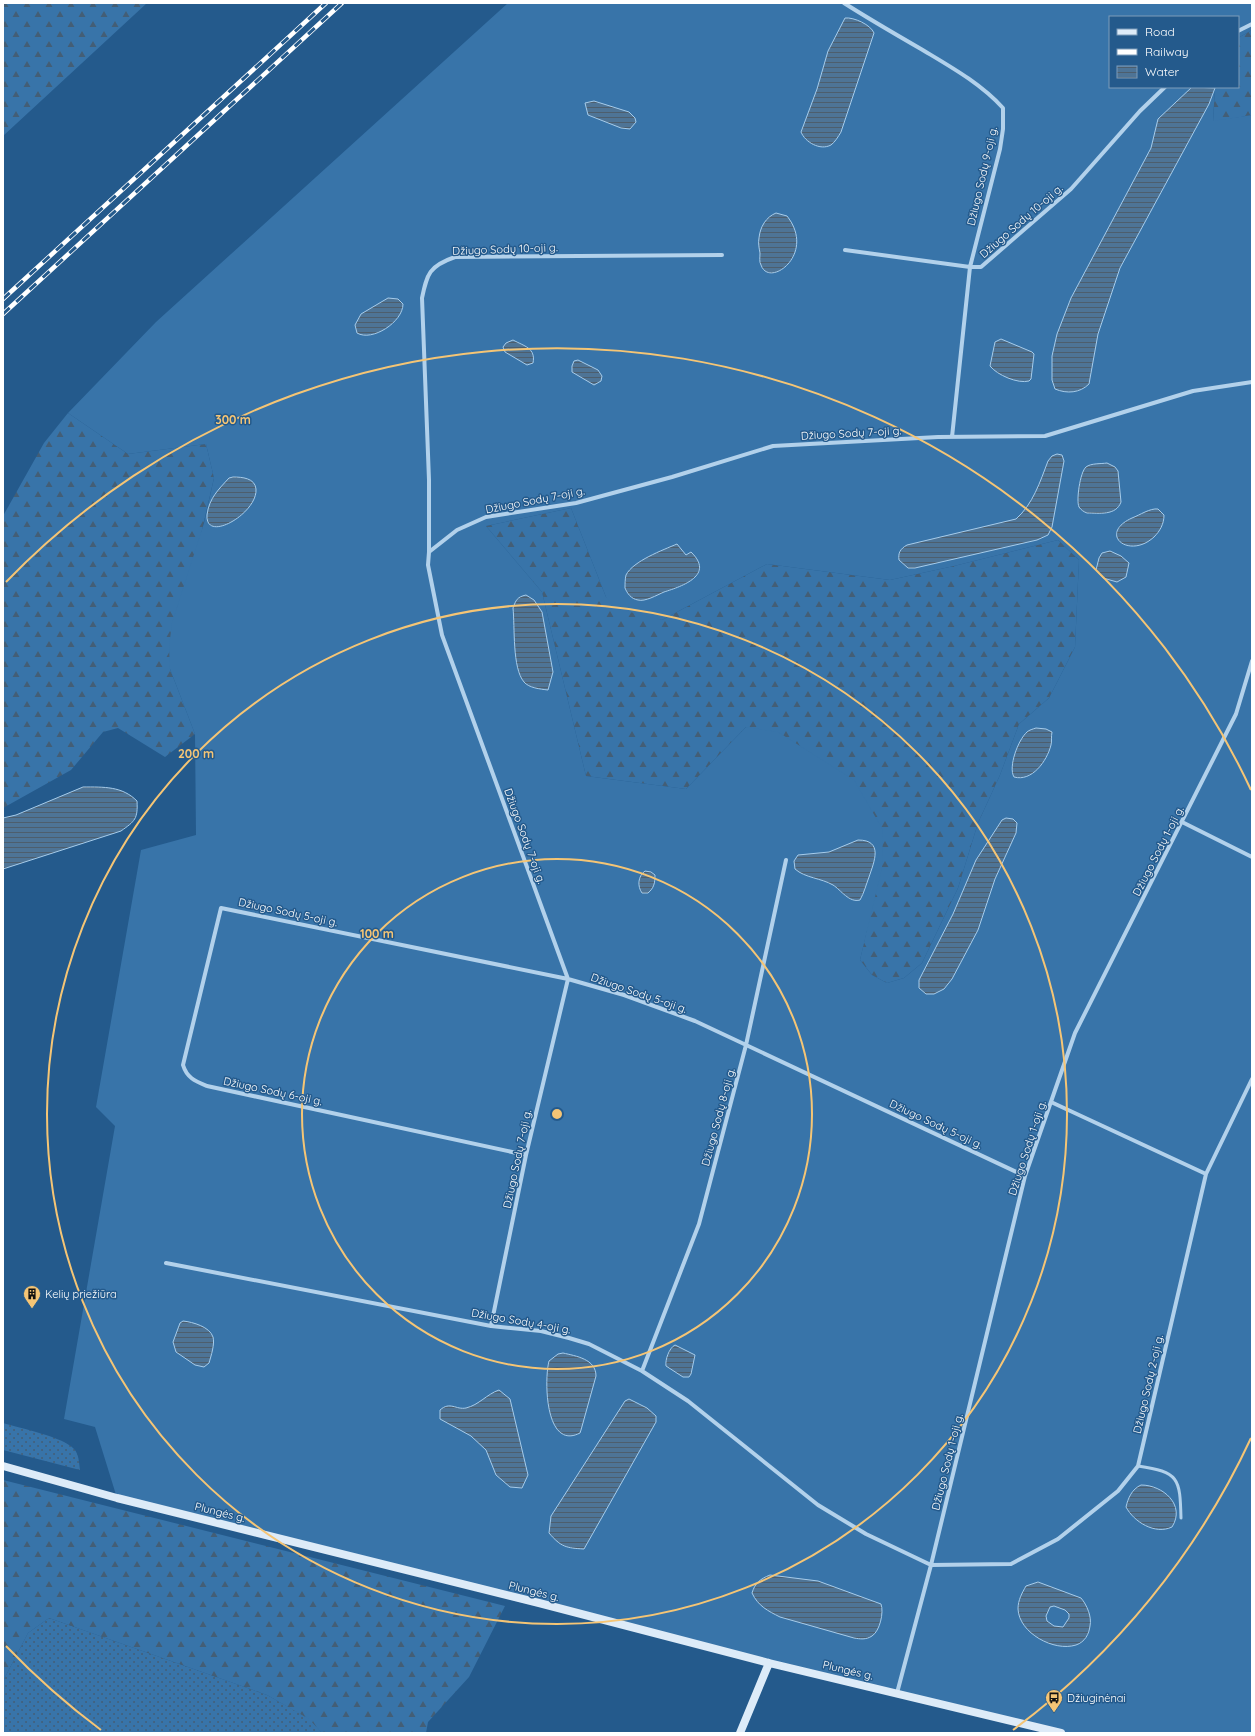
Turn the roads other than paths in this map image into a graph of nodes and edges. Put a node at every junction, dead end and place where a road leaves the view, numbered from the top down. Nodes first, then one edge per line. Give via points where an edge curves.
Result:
1 (844, 3) edge
2 (1252, 24) edge
3 (1239, 30) edge
4 (1164, 88) edge
5 (845, 250) dead end
6 (722, 256) dead end
7 (970, 268) junction
8 (1252, 382) edge
9 (952, 437) junction
10 (428, 552) junction
11 (1252, 661) edge
12 (1182, 822) junction
13 (1252, 857) edge
14 (786, 860) dead end
15 (221, 908) joint
16 (568, 979) junction
17 (746, 1045) junction
18 (1252, 1079) edge
19 (1051, 1102) junction
20 (526, 1155) junction
21 (1206, 1174) junction
22 (1025, 1176) junction
23 (166, 1263) dead end
24 (491, 1326) junction
25 (642, 1371) junction
26 (3, 1466) edge
27 (1138, 1466) junction
28 (1181, 1518) dead end
29 (931, 1565) junction
30 (769, 1663) junction
31 (897, 1693) junction
32 (740, 1733) edge
33 (1061, 1733) edge

1 - 7 street, Džiugo Sodų 9-oji g. via 962,73 989,93 1003,108 1000,149
2 - 3 street
4 - 7 street, Džiugo Sodų 10-oji g. via 1140,111 1071,189 981,267
5 - 7 street, Džiugo Sodų 10-oji g.
6 - 10 street, Džiugo Sodų 10-oji g. via 454,258 433,268 427,275 422,298 429,480
7 - 9 street, Džiugo Sodų 9-oji g.
8 - 9 street, Džiugo Sodų 7-oji g. via 1193,391 1045,436
9 - 10 street, Džiugo Sodų 7-oji g. via 773,446 672,478 576,502 486,517 457,530
10 - 16 street, Džiugo Sodų 7-oji g. via 428,565 442,635
11 - 12 street, Džiugo Sodų 1-oji g. via 1236,714
12 - 13 street
12 - 19 street, Džiugo Sodų 1-oji g. via 1075,1033
14 - 17 street, Džiugo Sodų 8-oji g.
15 - 16 street, Džiugo Sodų 5-oji g.
15 - 20 street, Džiugo Sodų 6-oji g. via 183,1065 186,1074 207,1086
16 - 17 street, Džiugo Sodų 5-oji g. via 631,997 694,1021
16 - 20 street, Džiugo Sodų 7-oji g.
17 - 22 street, Džiugo Sodų 5-oji g.
17 - 25 street, Džiugo Sodų 8-oji g. via 699,1224
18 - 21 street, Džiugo Sodų 2-oji g.
19 - 21 street
19 - 22 street, Džiugo Sodų 1-oji g.
20 - 24 street, Džiugo Sodų 7-oji g.
21 - 27 street, Džiugo Sodų 2-oji g.
22 - 29 street, Džiugo Sodų 1-oji g.
23 - 24 street, Džiugo Sodų 4-oji g.
24 - 25 street, Džiugo Sodų 4-oji g. via 541,1331 569,1338 589,1344
25 - 29 street, Džiugo Sodų 4-oji g. via 688,1401 818,1505 866,1534
26 - 30 main road, Plungės g. via 117,1498
27 - 28 lane via 1165,1471 1175,1480 1181,1494
27 - 29 street, Džiugo Sodų 2-oji g. via 1118,1491 1058,1539 1011,1564
29 - 31 street, Džiugo Sodų 1-oji g.
30 - 31 main road, Plungės g.
30 - 32 main road
31 - 33 main road, Plungės g.

